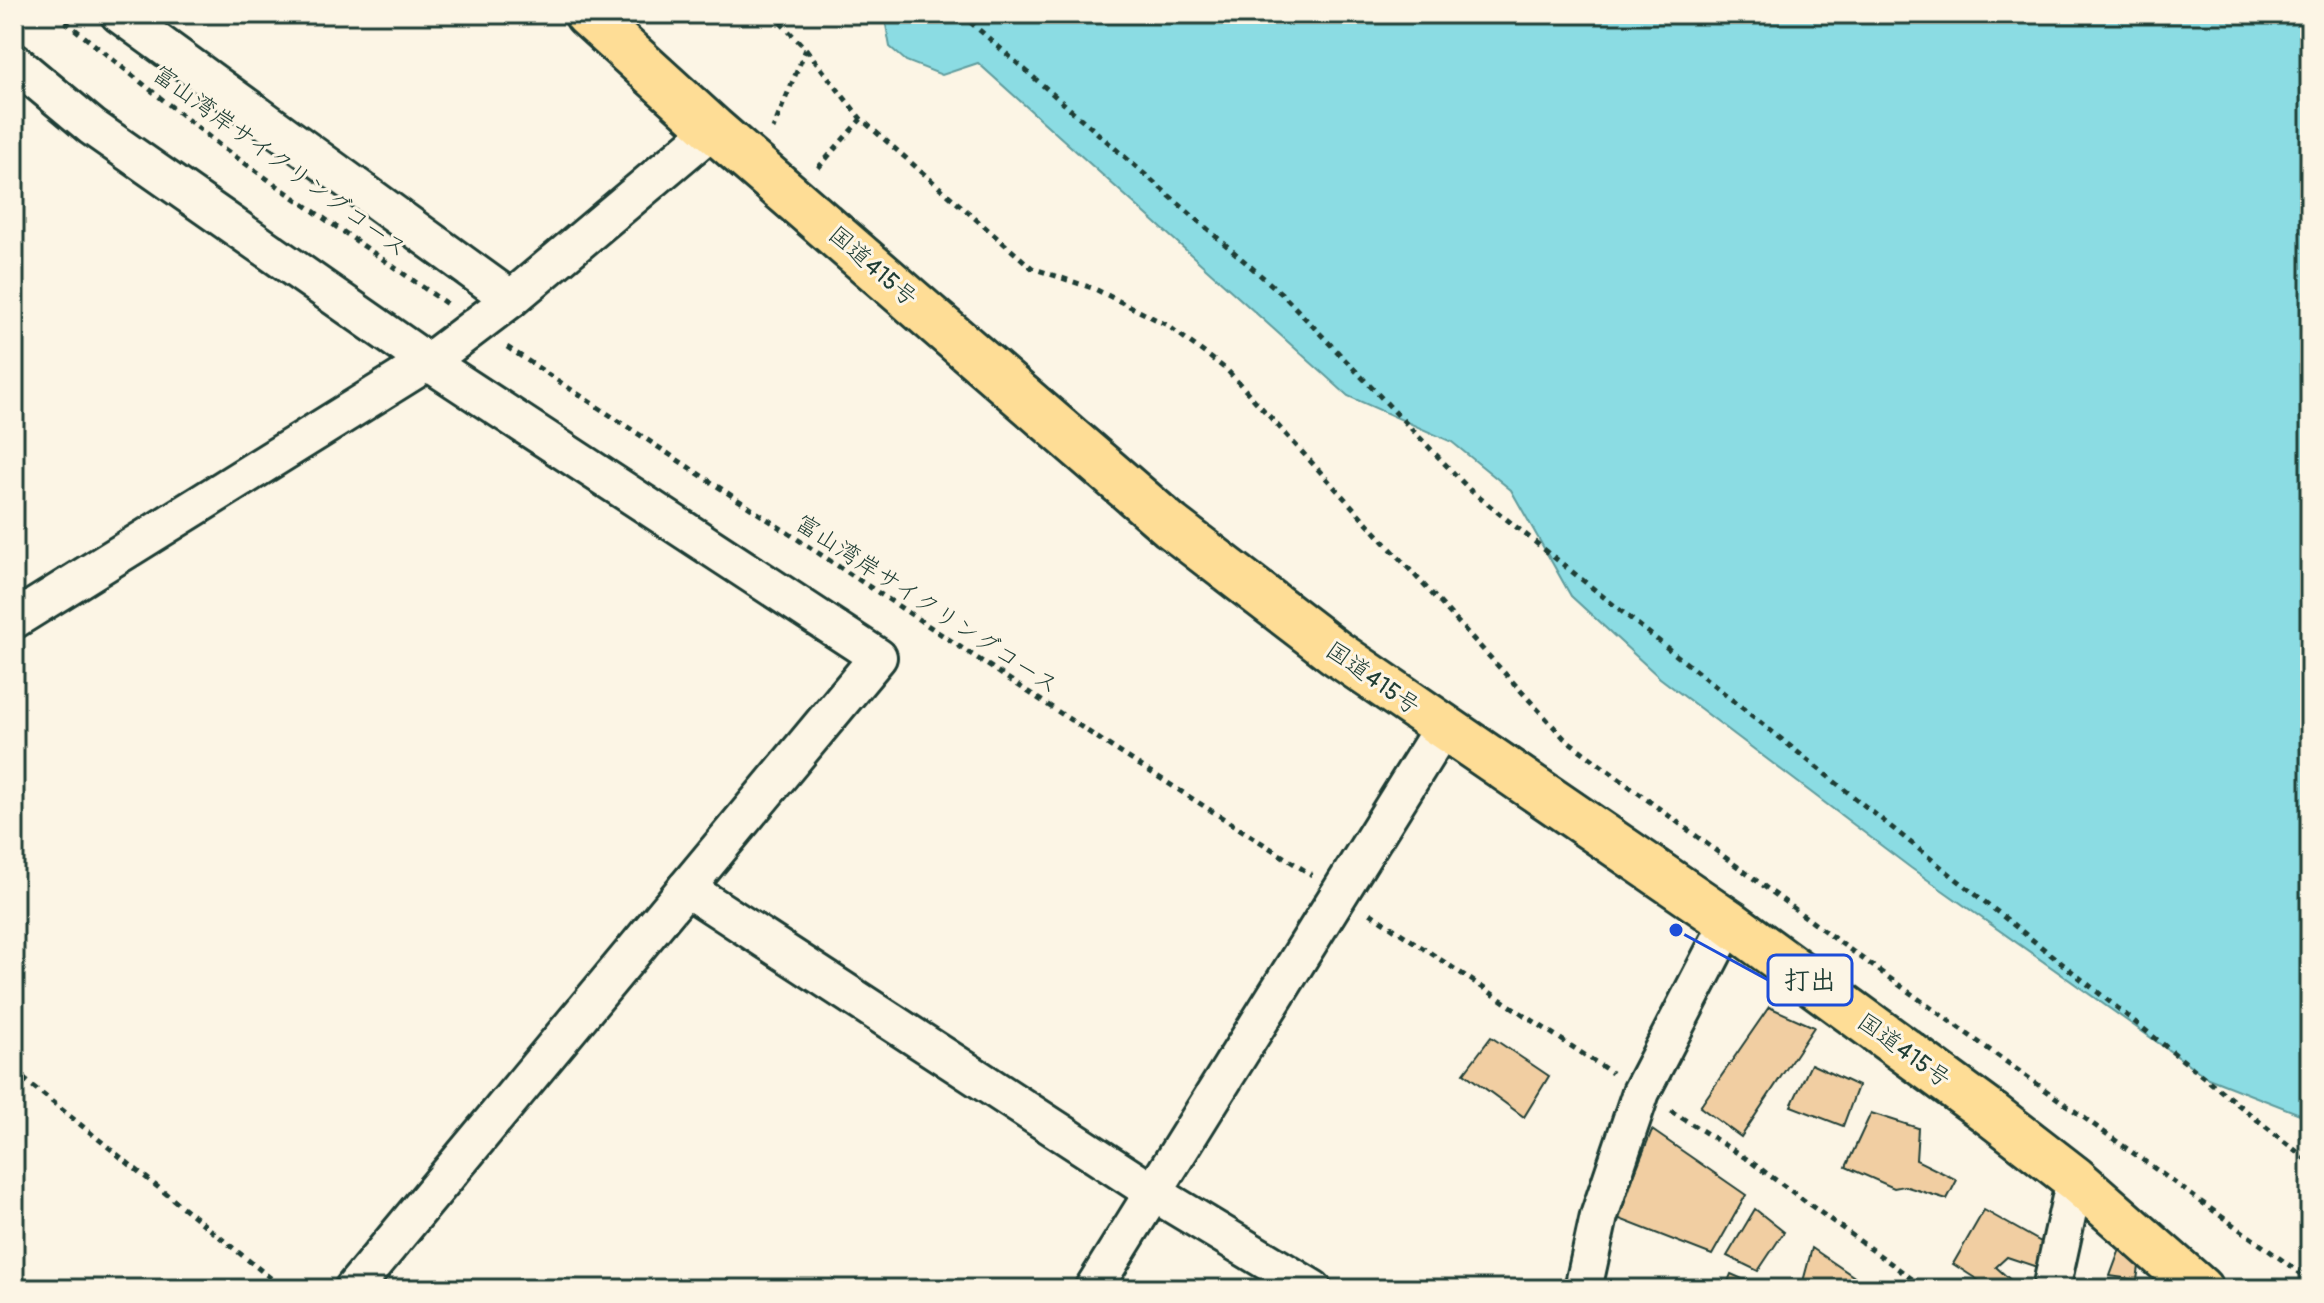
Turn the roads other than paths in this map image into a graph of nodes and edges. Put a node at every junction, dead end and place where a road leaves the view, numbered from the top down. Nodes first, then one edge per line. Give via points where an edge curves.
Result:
1 (119, 14) edge
2 (587, 14) edge
3 (14, 62) edge
4 (713, 129) junction
5 (511, 299) junction
6 (428, 362) junction
7 (14, 620) edge
8 (1443, 727) junction
9 (686, 888) junction
10 (1729, 922) junction
11 (2075, 1179) junction
12 (1154, 1193) junction
13 (353, 1289) edge
14 (1093, 1289) edge
15 (1313, 1289) edge
16 (1583, 1289) edge
17 (2051, 1289) edge
18 (2200, 1289) edge

1 - 5 street
2 - 4 highway, 国道415号
3 - 6 street via 92,127
4 - 5 street
4 - 8 highway, 国道415号 via 1171,526
5 - 6 street
6 - 7 street
6 - 9 street via 878,657
8 - 10 highway, 国道415号
8 - 12 street
9 - 12 street
9 - 13 street
10 - 11 highway, 国道415号
10 - 16 street via 1641,1092 1599,1216
11 - 17 street
11 - 18 highway, 国道415号
12 - 14 street
12 - 15 street

